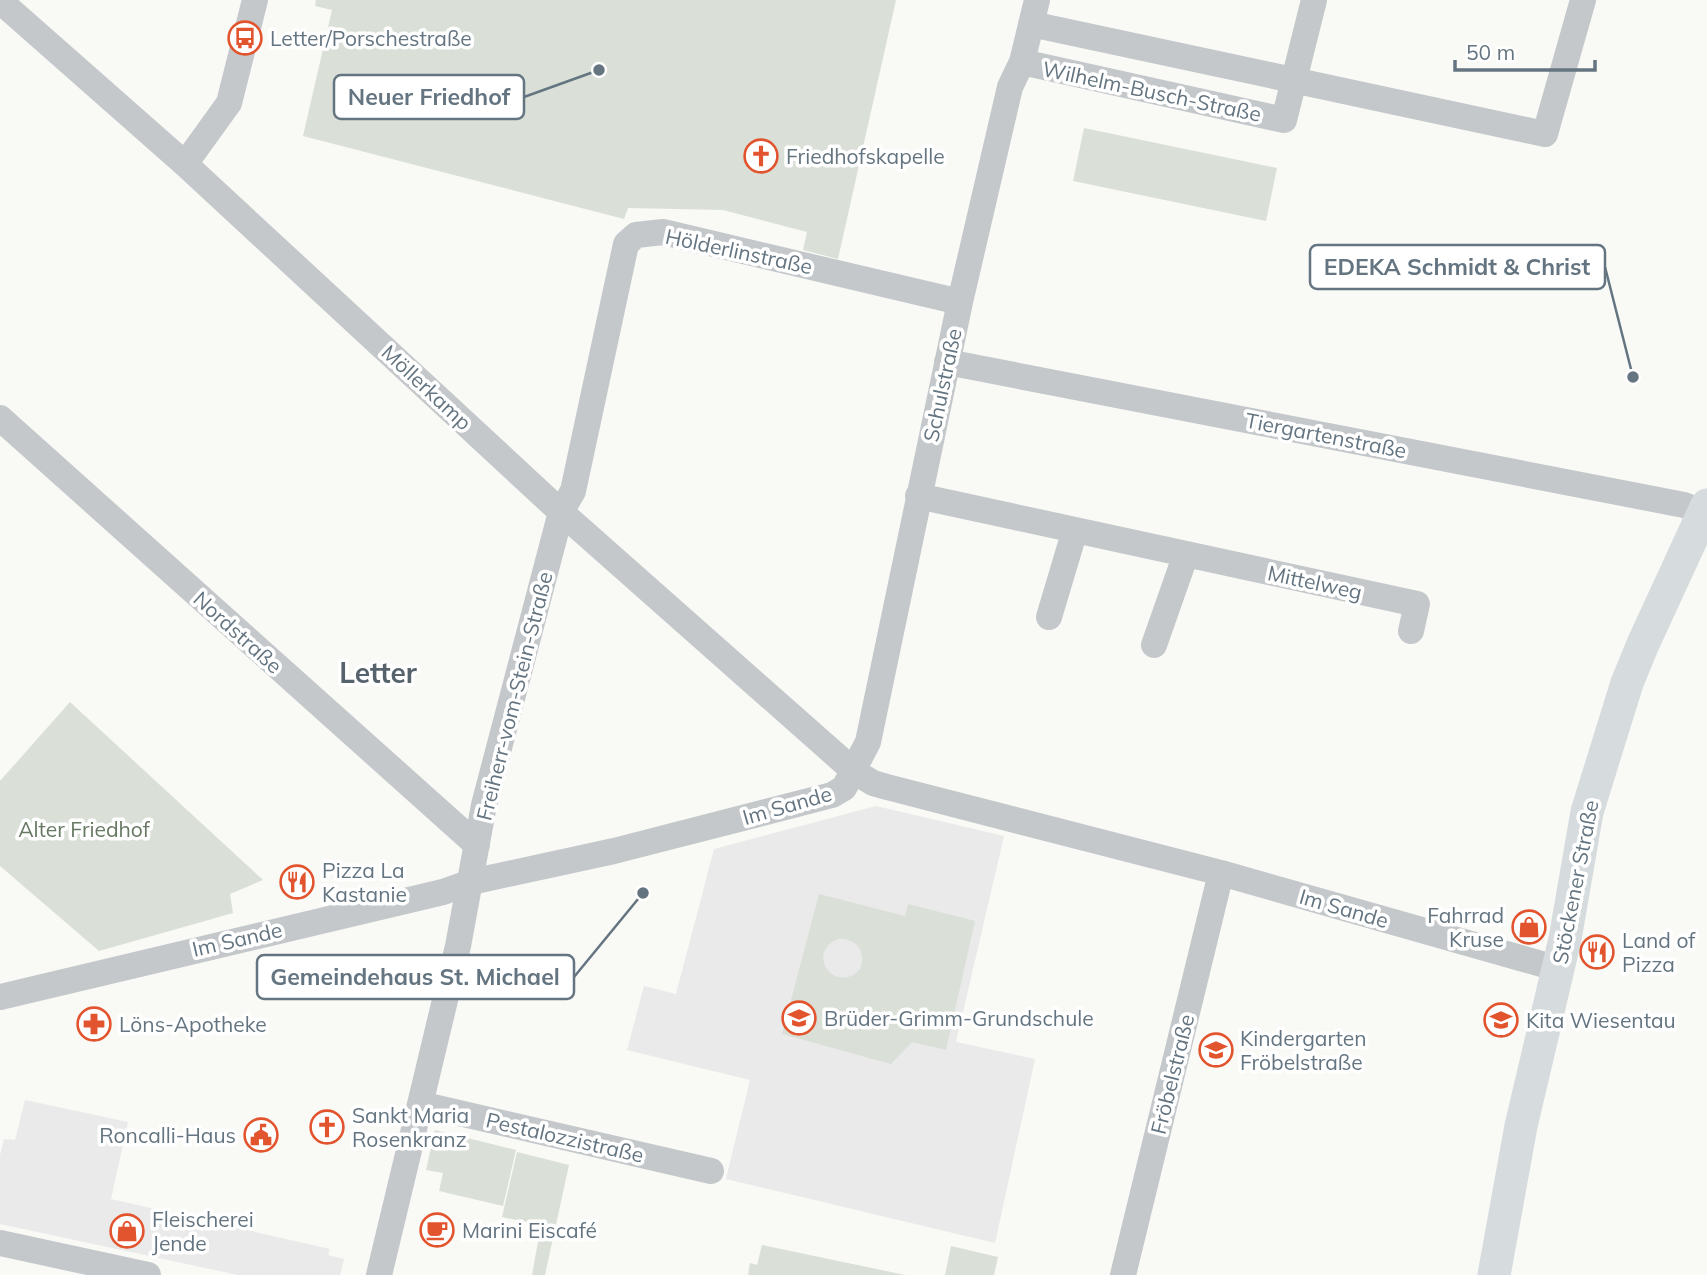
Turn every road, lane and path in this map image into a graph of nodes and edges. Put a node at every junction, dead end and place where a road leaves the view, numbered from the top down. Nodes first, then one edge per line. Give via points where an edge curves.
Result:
1 (255, 0) edge
2 (1314, 0) edge
3 (1583, 0) edge
4 (0, 1) edge
5 (1034, 12) edge
6 (1022, 62) junction
7 (1293, 81) junction
8 (185, 164) junction
9 (960, 302) junction
10 (947, 362) junction
11 (0, 418) edge
12 (918, 496) junction
13 (1705, 509) edge
14 (561, 512) junction
15 (1075, 530) junction
16 (1186, 554) junction
17 (1049, 617) dead end
18 (1410, 631) dead end
19 (1154, 645) dead end
20 (855, 772) junction
21 (477, 845) junction
22 (1221, 873) junction
23 (471, 882) junction
24 (1559, 969) junction
25 (0, 997) edge
26 (420, 1104) junction
27 (711, 1171) dead end
28 (0, 1243) edge
29 (148, 1275) edge
30 (379, 1275) edge
31 (1123, 1275) edge
32 (1494, 1275) edge

1 - 8 street via 229,103
2 - 7 street
3 - 7 street, Wilhelm-Busch-Straße via 1545,134
4 - 8 street, Möllerkamp
5 - 6 street, Schulstraße
5 - 7 street, Wilhelm-Busch-Straße
6 - 7 street, Wilhelm-Busch-Straße via 1284,120
6 - 9 street, Schulstraße via 1010,87
8 - 14 street, Möllerkamp
9 - 10 street, Schulstraße
9 - 14 street, Hölderlinstraße via 663,232 636,235 626,244 620,264 573,491
10 - 12 street, Schulstraße
10 - 13 street, Tiergartenstraße
11 - 21 street, Nordstraße
12 - 15 street, Mittelweg
12 - 20 street, Schulstraße via 868,742
13 - 24 main road, Stöckener Straße via 1627,683 1587,812
14 - 20 street, Möllerkamp
14 - 21 street, Freiherr-vom-Stein-Straße
15 - 16 street, Mittelweg
15 - 17 street
16 - 18 street, Mittelweg via 1417,604
16 - 19 street
20 - 22 street, Im Sande via 887,787
20 - 23 street, Im Sande via 844,788 832,795
21 - 23 street, Freiherr-vom-Stein-Straße
22 - 24 street, Im Sande
22 - 31 street, Fröbelstraße
23 - 25 street, Im Sande
23 - 26 street, Freiherr-vom-Stein-Straße
24 - 32 main road, Stöckener Straße via 1521,1126
26 - 27 street, Pestalozzistraße
26 - 30 street, Freiherr-vom-Stein-Straße
28 - 29 street

